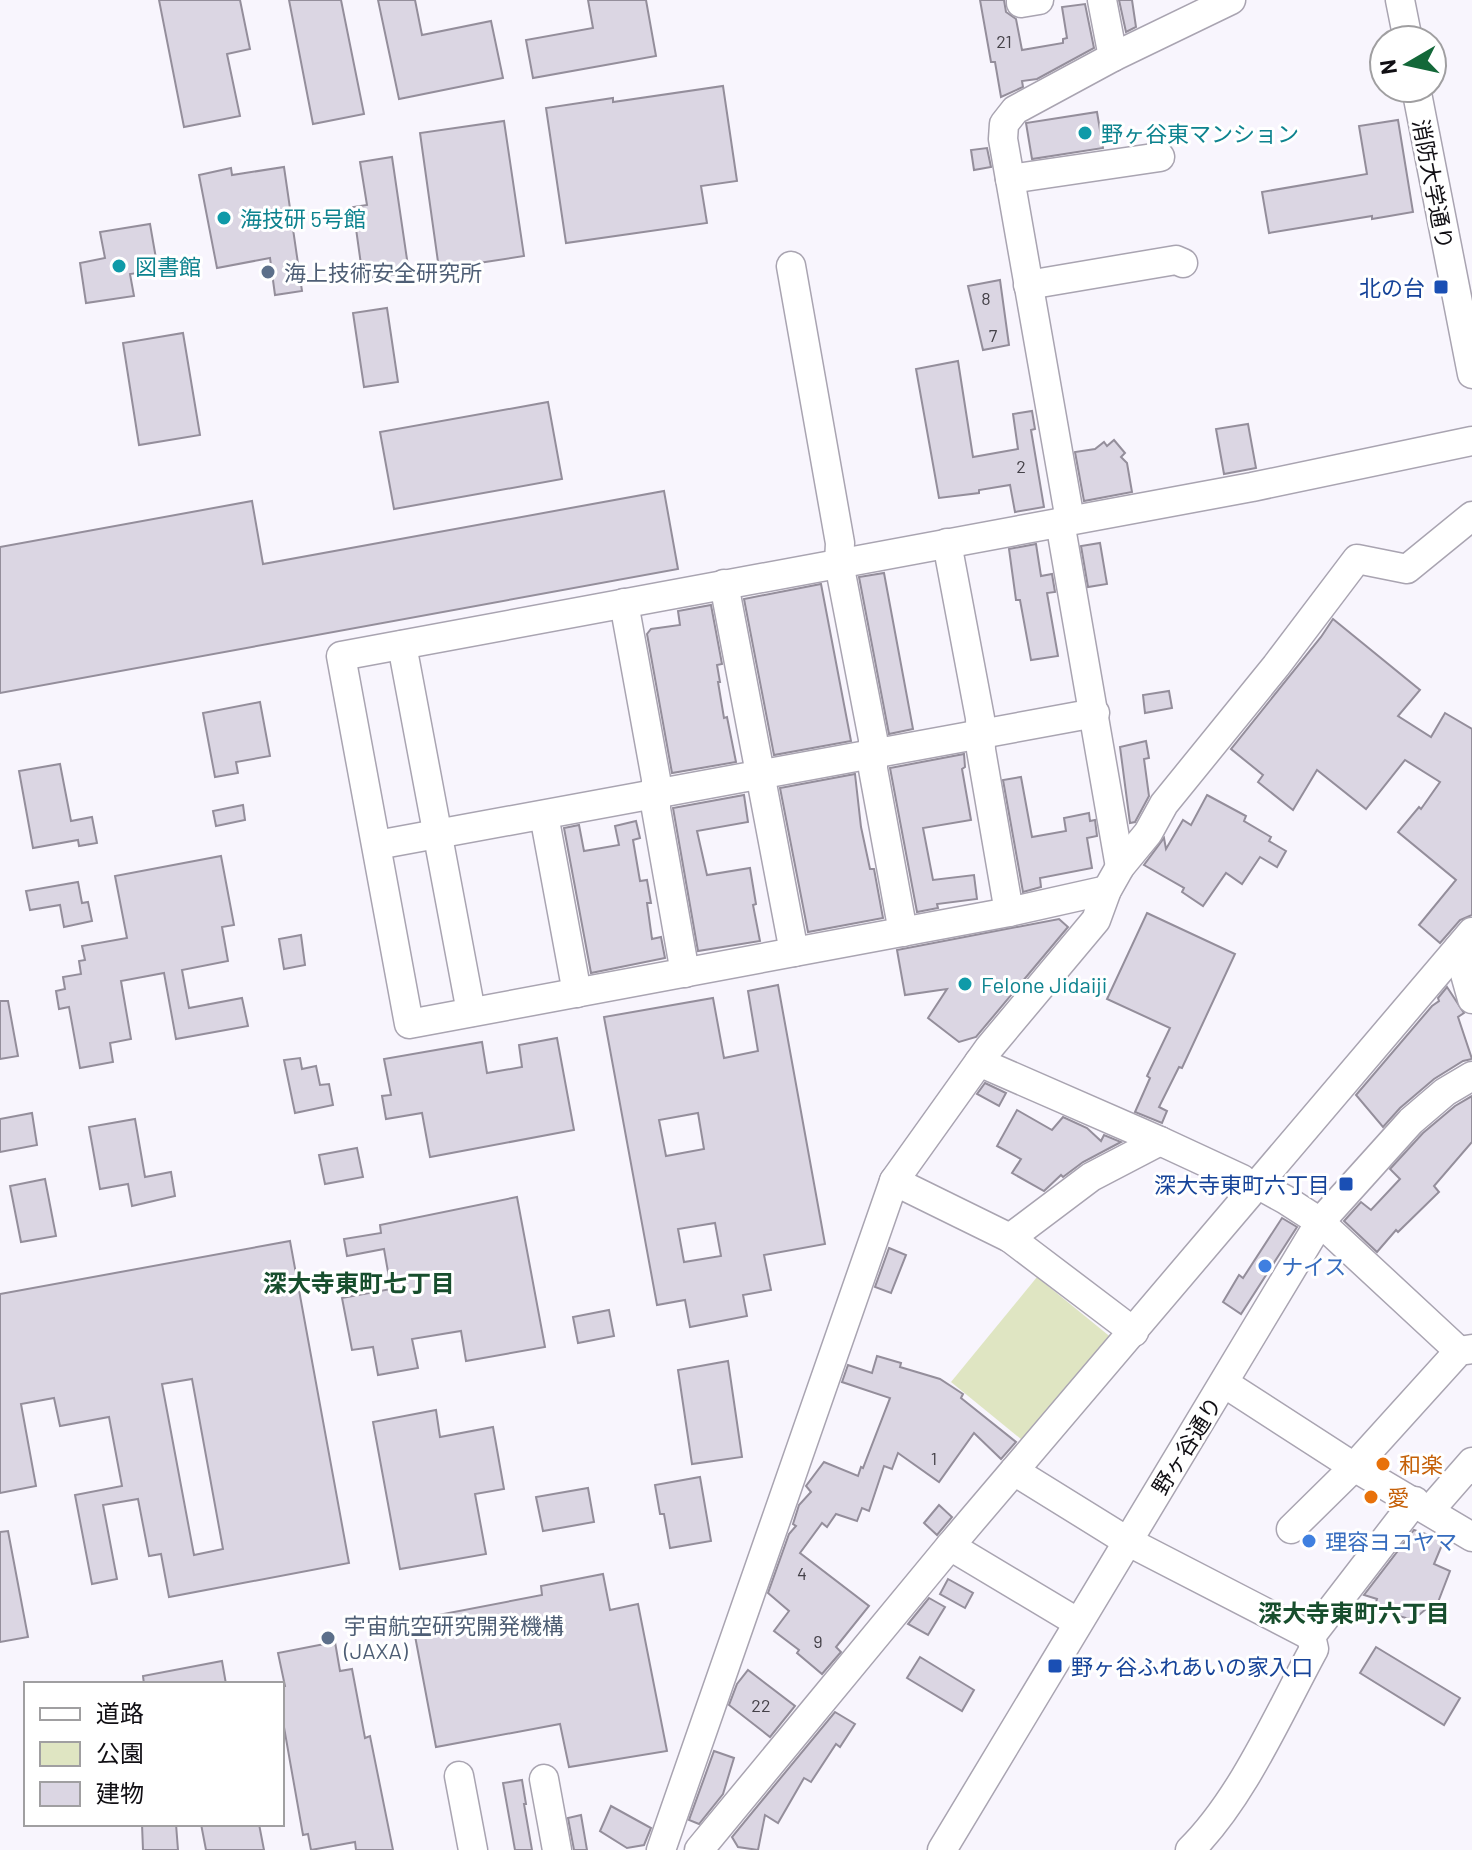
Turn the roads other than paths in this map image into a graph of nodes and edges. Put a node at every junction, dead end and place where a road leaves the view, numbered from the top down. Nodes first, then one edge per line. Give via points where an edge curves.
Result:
1 (1021, 0) edge
2 (1039, 0) edge
3 (1102, 0) edge
4 (1231, 0) edge
5 (1400, 0) edge
6 (1405, 24) edge
7 (1113, 57) junction
8 (1419, 104) edge
9 (1160, 157) dead end
10 (1010, 179) junction
11 (1183, 263) dead end
12 (791, 266) dead end
13 (1028, 285) junction
14 (1472, 374) edge
15 (1472, 441) edge
16 (1472, 516) edge
17 (1065, 521) junction
18 (947, 543) junction
19 (839, 563) junction
20 (724, 584) junction
21 (624, 603) junction
22 (402, 645) junction
23 (1095, 713) junction
24 (981, 735) junction
25 (873, 754) junction
26 (761, 775) junction
27 (657, 794) junction
28 (544, 815) junction
29 (438, 834) junction
30 (377, 845) junction
31 (1114, 878) junction
32 (1009, 912) junction
33 (903, 932) junction
34 (1465, 940) edge
35 (794, 952) junction
36 (685, 973) junction
37 (577, 993) junction
38 (1472, 999) edge
39 (471, 1012) junction
40 (979, 1062) junction
41 (1472, 1076) edge
42 (1160, 1141) junction
43 (894, 1181) junction
44 (1255, 1187) junction
45 (1320, 1222) junction
46 (1010, 1238) junction
47 (1134, 1332) junction
48 (1465, 1350) edge
49 (1224, 1383) junction
50 (1472, 1462) edge
51 (1354, 1467) junction
52 (1014, 1471) junction
53 (1422, 1506) junction
54 (1291, 1529) dead end
55 (1472, 1537) edge
56 (1127, 1541) junction
57 (950, 1546) junction
58 (1077, 1622) junction
59 (1311, 1636) junction
60 (459, 1776) dead end
61 (544, 1779) dead end
62 (1192, 1849) edge
63 (473, 1850) edge
64 (557, 1850) edge
65 (661, 1850) edge
66 (699, 1850) edge
67 (942, 1850) edge

1 - 2 street
3 - 7 street
4 - 7 street
5 - 6 street
7 - 10 street via 1015,110 1004,124
8 - 14 street, 消防大学通り
9 - 10 street
10 - 13 street
11 - 13 street
12 - 19 street via 840,543
13 - 17 street
15 - 17 street
16 - 31 street via 1407,569 1357,559 1164,804
17 - 18 street
17 - 23 street
18 - 19 street
18 - 24 street
19 - 20 street
19 - 25 street
20 - 21 street
20 - 26 street
21 - 22 street
21 - 27 street
22 - 29 street
22 - 30 street via 341,656
23 - 24 street
23 - 31 street
24 - 25 street
24 - 32 street
25 - 26 street
25 - 33 street
26 - 27 street
26 - 35 street
27 - 28 street
27 - 36 street
28 - 29 street
28 - 37 street
29 - 30 street
29 - 39 street
30 - 39 street via 409,1024
31 - 32 street
31 - 40 street via 1096,920
32 - 33 street
33 - 35 street
34 - 38 street
34 - 44 street
35 - 36 street
36 - 37 street
37 - 39 street
40 - 42 street
40 - 43 street
41 - 45 street, 野ヶ谷通り via 1411,1121
42 - 44 street
42 - 46 street via 1091,1177
43 - 46 street
43 - 65 street
44 - 45 street
44 - 47 street
45 - 48 street
45 - 49 street, 野ヶ谷通り
46 - 47 street
47 - 52 street
48 - 51 street
49 - 51 street
49 - 56 street, 野ヶ谷通り
50 - 53 street
51 - 53 street
51 - 54 street
52 - 56 street
52 - 57 street
53 - 55 street
53 - 59 street
56 - 58 street, 野ヶ谷通り
56 - 59 street
57 - 58 street
57 - 66 street
58 - 67 street, 野ヶ谷通り
59 - 62 street via 1314,1649 1260,1750
60 - 63 street
61 - 64 street

